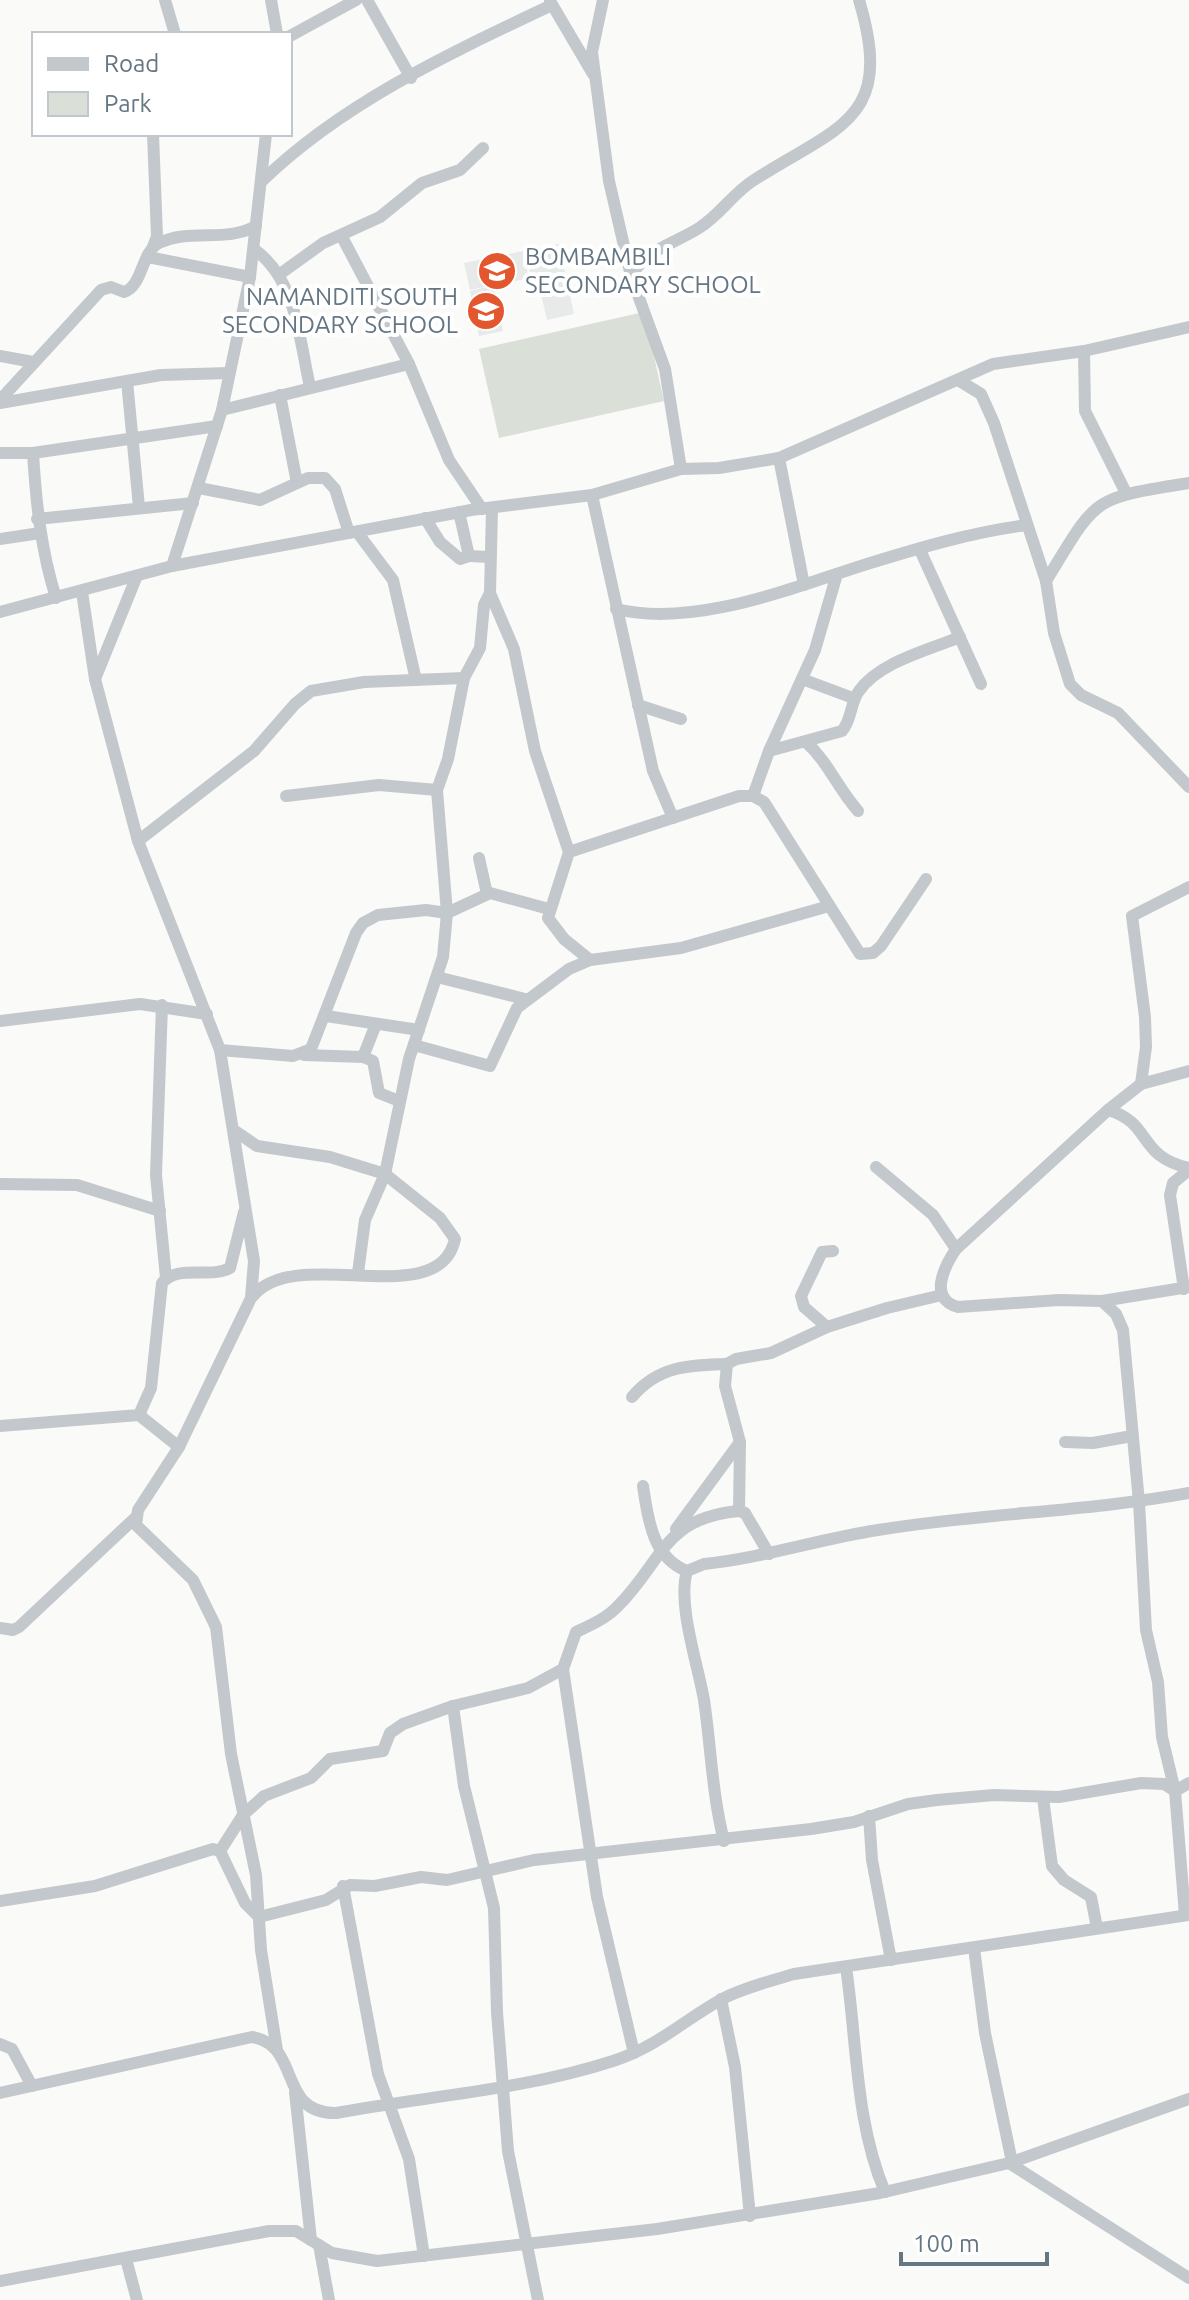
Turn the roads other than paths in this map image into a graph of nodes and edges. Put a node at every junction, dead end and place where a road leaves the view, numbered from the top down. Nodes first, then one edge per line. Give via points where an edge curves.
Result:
1 (165, 0) edge
2 (287, 0) edge
3 (356, 0) edge
4 (367, 0) edge
5 (603, 0) edge
6 (859, 0) edge
7 (551, 2) edge
8 (273, 5) edge
9 (174, 32) edge
10 (277, 32) edge
11 (292, 35) edge
12 (593, 74) junction
13 (411, 78) junction
14 (153, 136) edge
15 (266, 136) edge
16 (483, 148) dead end
17 (261, 182) junction
18 (256, 226) junction
19 (341, 235) junction
20 (254, 249) junction
21 (151, 252) junction
22 (280, 274) junction
23 (631, 276) junction
24 (250, 277) junction
25 (1189, 327) edge
26 (1084, 351) junction
27 (0, 356) edge
28 (33, 362) junction
29 (409, 364) junction
30 (229, 373) junction
31 (958, 380) junction
32 (127, 381) junction
33 (310, 387) junction
34 (280, 395) junction
35 (0, 402) edge
36 (222, 410) junction
37 (217, 426) junction
38 (130, 438) junction
39 (0, 453) edge
40 (33, 453) junction
41 (779, 458) junction
42 (681, 469) junction
43 (297, 483) junction
44 (1189, 483) edge
45 (199, 488) junction
46 (1126, 493) junction
47 (592, 495) junction
48 (193, 503) junction
49 (139, 507) junction
50 (487, 509) junction
51 (459, 512) junction
52 (425, 518) junction
53 (37, 519) junction
54 (1027, 525) junction
55 (353, 532) junction
56 (40, 533) junction
57 (0, 539) edge
58 (920, 550) junction
59 (469, 556) junction
60 (489, 557) junction
61 (172, 566) junction
62 (837, 574) junction
63 (136, 578) junction
64 (1046, 581) junction
65 (804, 585) junction
66 (82, 592) junction
67 (490, 593) junction
68 (56, 598) junction
69 (616, 609) junction
70 (0, 612) edge
71 (960, 637) junction
72 (464, 678) junction
73 (95, 679) junction
74 (802, 679) junction
75 (416, 680) junction
76 (981, 684) dead end
77 (853, 698) junction
78 (638, 705) junction
79 (681, 719) dead end
80 (806, 742) junction
81 (769, 751) junction
82 (1189, 787) edge
83 (437, 790) junction
84 (286, 796) dead end
85 (753, 796) junction
86 (858, 811) dead end
87 (673, 818) junction
88 (138, 841) junction
89 (569, 852) junction
90 (479, 858) dead end
91 (926, 879) dead end
92 (1189, 887) edge
93 (487, 894) junction
94 (829, 906) junction
95 (549, 909) junction
96 (447, 913) junction
97 (590, 960) junction
98 (437, 977) junction
99 (525, 999) junction
100 (162, 1005) junction
101 (207, 1014) junction
102 (326, 1016) junction
103 (0, 1021) edge
104 (376, 1024) junction
105 (419, 1030) junction
106 (414, 1045) junction
107 (220, 1050) junction
108 (304, 1055) junction
109 (363, 1057) junction
110 (1189, 1071) edge
111 (1141, 1084) junction
112 (399, 1101) junction
113 (1108, 1110) junction
114 (235, 1131) junction
115 (876, 1167) dead end
116 (1189, 1169) edge
117 (385, 1174) junction
118 (0, 1184) edge
119 (245, 1208) junction
120 (160, 1211) junction
121 (956, 1249) junction
122 (833, 1251) dead end
123 (358, 1273) junction
124 (166, 1278) junction
125 (1187, 1288) edge
126 (942, 1295) junction
127 (251, 1298) junction
128 (1102, 1301) junction
129 (827, 1327) junction
130 (727, 1364) junction
131 (632, 1397) dead end
132 (139, 1415) junction
133 (0, 1426) edge
134 (1132, 1436) junction
135 (740, 1442) junction
136 (1065, 1442) dead end
137 (179, 1447) junction
138 (643, 1486) dead end
139 (1189, 1493) edge
140 (1139, 1502) junction
141 (739, 1511) junction
142 (136, 1517) junction
143 (650, 1525) junction
144 (676, 1531) junction
145 (659, 1549) junction
146 (769, 1554) junction
147 (687, 1571) junction
148 (0, 1628) edge
149 (563, 1669) junction
150 (453, 1706) junction
151 (1189, 1783) edge
152 (1175, 1791) junction
153 (1043, 1798) junction
154 (243, 1815) junction
155 (869, 1816) junction
156 (246, 1830) junction
157 (228, 1837) junction
158 (724, 1841) junction
159 (220, 1851) junction
160 (591, 1855) junction
161 (483, 1873) junction
162 (343, 1886) junction
163 (0, 1901) edge
164 (1187, 1915) edge
165 (259, 1917) junction
166 (1097, 1928) junction
167 (974, 1948) junction
168 (891, 1960) junction
169 (846, 1967) junction
170 (721, 1999) junction
171 (0, 2044) edge
172 (277, 2050) junction
173 (634, 2053) junction
174 (502, 2085) junction
175 (32, 2086) junction
176 (295, 2092) junction
177 (0, 2093) edge
178 (1189, 2099) edge
179 (388, 2103) junction
180 (1011, 2163) junction
181 (885, 2192) junction
182 (750, 2216) junction
183 (315, 2242) junction
184 (528, 2246) junction
185 (424, 2256) junction
186 (126, 2259) junction
187 (1189, 2278) edge
188 (0, 2281) edge
189 (137, 2300) edge
190 (329, 2300) edge
191 (538, 2300) edge

1 - 9 street
2 - 8 street
3 - 11 street
4 - 13 street
5 - 12 street via 594,33
6 - 23 street via 871,63 859,109 740,190 699,228 648,253
7 - 12 street
7 - 13 street
8 - 10 street
12 - 23 street via 615,215
13 - 17 street via 321,128
14 - 21 street via 157,236
15 - 17 street
16 - 19 street via 460,170 422,183 380,217
17 - 18 street
18 - 20 street
18 - 21 street via 232,236 171,239
19 - 22 street
19 - 29 street
20 - 22 street
20 - 24 street
21 - 24 street
21 - 28 street via 131,289 101,290
22 - 33 street
23 - 42 street via 665,369
24 - 30 street
25 - 26 street
26 - 31 street via 993,364
26 - 46 street via 1085,411
27 - 28 street
28 - 35 street
29 - 33 street
29 - 50 street via 449,460
30 - 32 street
30 - 36 street
31 - 41 street
31 - 54 street via 987,403
32 - 35 street
32 - 38 street
33 - 34 street
34 - 36 street
34 - 43 street
36 - 37 street
37 - 38 street
37 - 45 street
38 - 40 street
38 - 49 street
39 - 40 street
40 - 53 street
41 - 42 street
41 - 65 street
42 - 47 street
43 - 45 street via 260,500
43 - 55 street via 325,478
44 - 46 street
45 - 48 street
46 - 64 street via 1089,512
47 - 50 street
47 - 69 street
48 - 49 street
48 - 61 street
49 - 53 street
50 - 51 street
50 - 60 street
51 - 52 street
51 - 59 street
52 - 55 street
52 - 59 street via 452,555
53 - 56 street
54 - 58 street
54 - 64 street
55 - 61 street
55 - 75 street via 393,580
56 - 57 street
56 - 68 street
58 - 62 street
58 - 71 street
59 - 60 street
60 - 67 street
61 - 63 street
62 - 65 street
62 - 74 street
63 - 66 street
63 - 73 street
64 - 82 street via 1054,633 1070,684 1118,713
65 - 69 street via 668,614
66 - 68 street
66 - 73 street
67 - 72 street via 480,648
67 - 89 street via 514,649 535,751
68 - 70 street
69 - 78 street
71 - 76 street
71 - 77 street via 878,673
72 - 75 street
72 - 83 street
73 - 88 street
74 - 77 street
74 - 81 street
75 - 88 street via 311,691 254,751
77 - 80 street via 842,731
78 - 79 street
78 - 87 street via 653,771
80 - 81 street
80 - 86 street via 827,762 841,792
81 - 85 street
83 - 84 street via 379,785
83 - 96 street
85 - 87 street
85 - 94 street via 764,802
87 - 89 street
88 - 101 street
89 - 95 street
90 - 93 street
91 - 94 street via 894,931 873,953 856,952
92 - 111 street via 1140,910 1130,923 1145,1017
93 - 95 street
93 - 96 street
94 - 97 street via 681,948
95 - 97 street via 553,926
96 - 98 street
96 - 102 street via 401,911 363,923 339,972
97 - 99 street
98 - 99 street
98 - 105 street
99 - 106 street via 490,1066
100 - 101 street
100 - 103 street
100 - 120 street via 156,1131
101 - 107 street
102 - 104 street
102 - 108 street via 317,1041
104 - 105 street
104 - 109 street
105 - 106 street
106 - 112 street
107 - 108 street
107 - 114 street
108 - 109 street
109 - 112 street via 377,1065 379,1093
110 - 111 street
111 - 113 street
112 - 117 street
113 - 116 street via 1133,1121 1158,1157
113 - 121 street
114 - 117 street via 257,1146 330,1157
114 - 119 street
115 - 121 street via 933,1215
116 - 125 street via 1173,1183 1170,1195
117 - 123 street via 365,1220
117 - 123 street via 449,1227 453,1249 416,1276
118 - 120 street via 77,1185
119 - 124 street via 230,1268
119 - 127 street via 254,1261
120 - 124 street
121 - 126 street via 944,1267
122 - 129 street via 822,1252 801,1296 804,1307
123 - 127 street via 273,1279
124 - 132 street via 160,1291 151,1388
125 - 128 street
126 - 128 street via 958,1307
126 - 129 street
127 - 137 street
128 - 134 street via 1123,1330
129 - 130 street via 782,1349
130 - 131 street via 666,1370
130 - 135 street via 725,1386
132 - 133 street
132 - 137 street
134 - 136 street
134 - 140 street
135 - 141 street
135 - 144 street
137 - 142 street
138 - 143 street
139 - 140 street
140 - 146 street via 876,1530
140 - 152 street via 1146,1630
141 - 144 street
141 - 146 street
142 - 148 street via 19,1627
142 - 154 street via 141,1534 193,1580 216,1627
143 - 144 street
143 - 145 street
144 - 145 street
145 - 147 street
145 - 149 street via 619,1606 573,1635
146 - 147 street
147 - 158 street via 685,1594
149 - 150 street via 528,1688
149 - 160 street
150 - 154 street via 395,1729 383,1751 326,1761 311,1778 264,1796
150 - 161 street
151 - 152 street
152 - 153 street via 1164,1784 1141,1783
152 - 164 street
153 - 155 street via 937,1800
153 - 166 street via 1052,1866 1091,1897
154 - 156 street
154 - 157 street
155 - 158 street via 842,1825
155 - 168 street
156 - 157 street
156 - 165 street
157 - 159 street
158 - 160 street
159 - 163 street via 191,1854 95,1886
159 - 165 street via 245,1903
160 - 161 street via 534,1860
160 - 173 street
161 - 162 street
161 - 174 street via 495,1921
162 - 165 street via 326,1900
162 - 179 street via 372,2047
164 - 166 street
165 - 172 street
166 - 167 street
167 - 168 street
167 - 180 street
168 - 169 street
169 - 170 street via 794,1974
169 - 181 street via 859,2092
170 - 173 street
170 - 182 street via 735,2067
171 - 175 street via 12,2049
172 - 175 street via 268,2039 234,2039
172 - 176 street
173 - 174 street
174 - 179 street
174 - 184 street via 513,2184
175 - 177 street
176 - 179 street via 326,2114
176 - 183 street
178 - 180 street
179 - 185 street via 409,2159
180 - 181 street
180 - 187 street
181 - 182 street
182 - 184 street
183 - 185 street via 353,2259
183 - 186 street via 296,2231 269,2231
183 - 190 street
184 - 185 street
184 - 191 street
186 - 188 street
186 - 189 street

